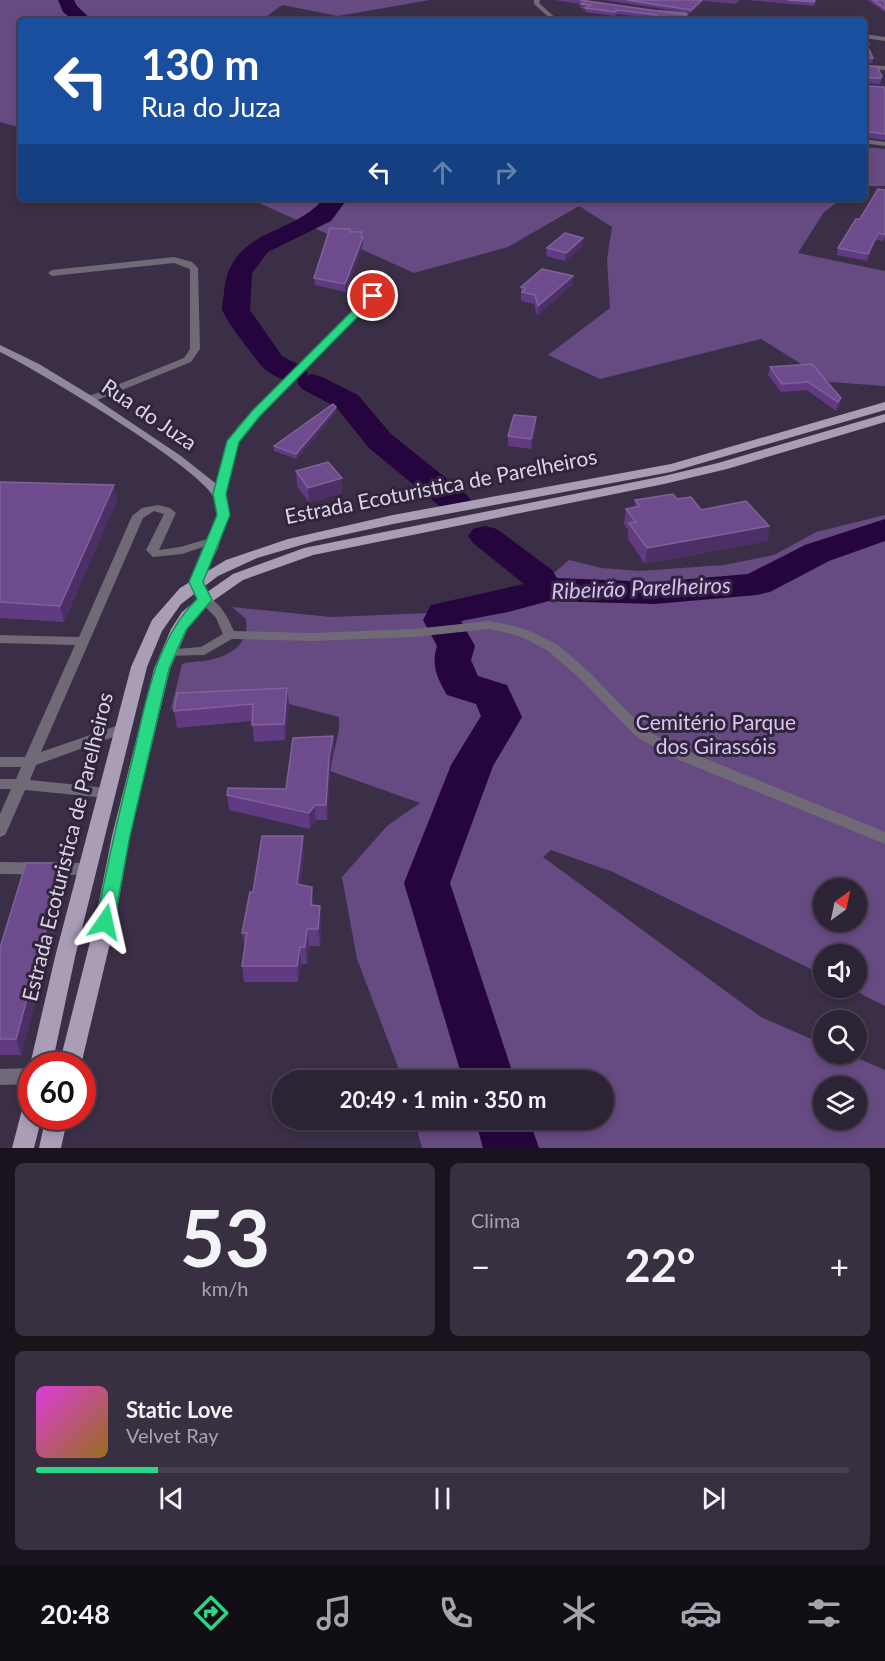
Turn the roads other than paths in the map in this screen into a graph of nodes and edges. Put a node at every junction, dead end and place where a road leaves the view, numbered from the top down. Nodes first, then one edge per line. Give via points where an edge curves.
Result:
1 (537, 0) edge
2 (654, 10) edge
3 (686, 14) edge
4 (552, 18) edge
5 (867, 36) edge
6 (885, 39) edge
7 (867, 67) edge
8 (885, 68) edge
9 (867, 141) edge
10 (885, 144) edge
11 (52, 273) dead end
12 (373, 296) dead end
13 (0, 348) edge
14 (91, 399) junction
15 (885, 406) edge
16 (885, 418) edge
17 (219, 494) junction
18 (214, 540) junction
19 (196, 582) junction
20 (205, 600) junction
21 (230, 635) junction
22 (0, 639) edge
23 (83, 641) junction
24 (144, 652) junction
25 (168, 653) junction
26 (122, 729) junction
27 (0, 762) edge
28 (29, 762) junction
29 (0, 784) edge
30 (20, 784) junction
31 (107, 793) junction
32 (0, 831) edge
33 (885, 838) edge
34 (0, 868) edge
35 (87, 869) junction
36 (44, 1052) edge
37 (73, 1052) edge
38 (18, 1076) edge
39 (0, 1077) edge
40 (27, 1130) edge
41 (54, 1130) edge
42 (23, 1148) edge
43 (50, 1148) edge

1 - 4 street via 538,7
2 - 3 street
5 - 6 street
7 - 8 street
9 - 10 street
11 - 14 street via 174,260 194,268 195,349 188,360
12 - 17 street via 243,427 233,441
13 - 14 street, Rua do Juza
14 - 17 street, Rua do Juza via 199,473
15 - 19 main road, Estrada Ecoturistica de Parelheiros via 670,468 307,538 256,554
16 - 20 main road, Estrada Ecoturistica de Parelheiros via 675,477 309,551 238,577
17 - 18 street via 223,515
18 - 19 street
18 - 23 street via 157,554 152,550 153,543 170,513 154,507 138,516
19 - 20 main road
19 - 24 main road, Estrada Ecoturistica de Parelheiros via 161,616
20 - 21 street via 221,616
20 - 25 main road, Estrada Ecoturistica de Parelheiros via 188,616
21 - 25 street via 204,651
21 - 33 street via 312,637 489,625 528,635 560,654 642,734 677,753
22 - 23 street
23 - 28 street
24 - 25 main road
24 - 26 main road, Estrada Ecoturistica de Parelheiros
25 - 37 main road, Estrada Ecoturistica de Parelheiros via 121,836
26 - 28 street
26 - 31 main road, Estrada Ecoturistica de Parelheiros
27 - 28 street
28 - 30 street
29 - 30 street
30 - 31 street
30 - 32 street
31 - 35 main road, Estrada Ecoturistica de Parelheiros
34 - 35 street
35 - 36 main road, Estrada Ecoturistica de Parelheiros
38 - 39 street
40 - 42 main road
41 - 43 main road

